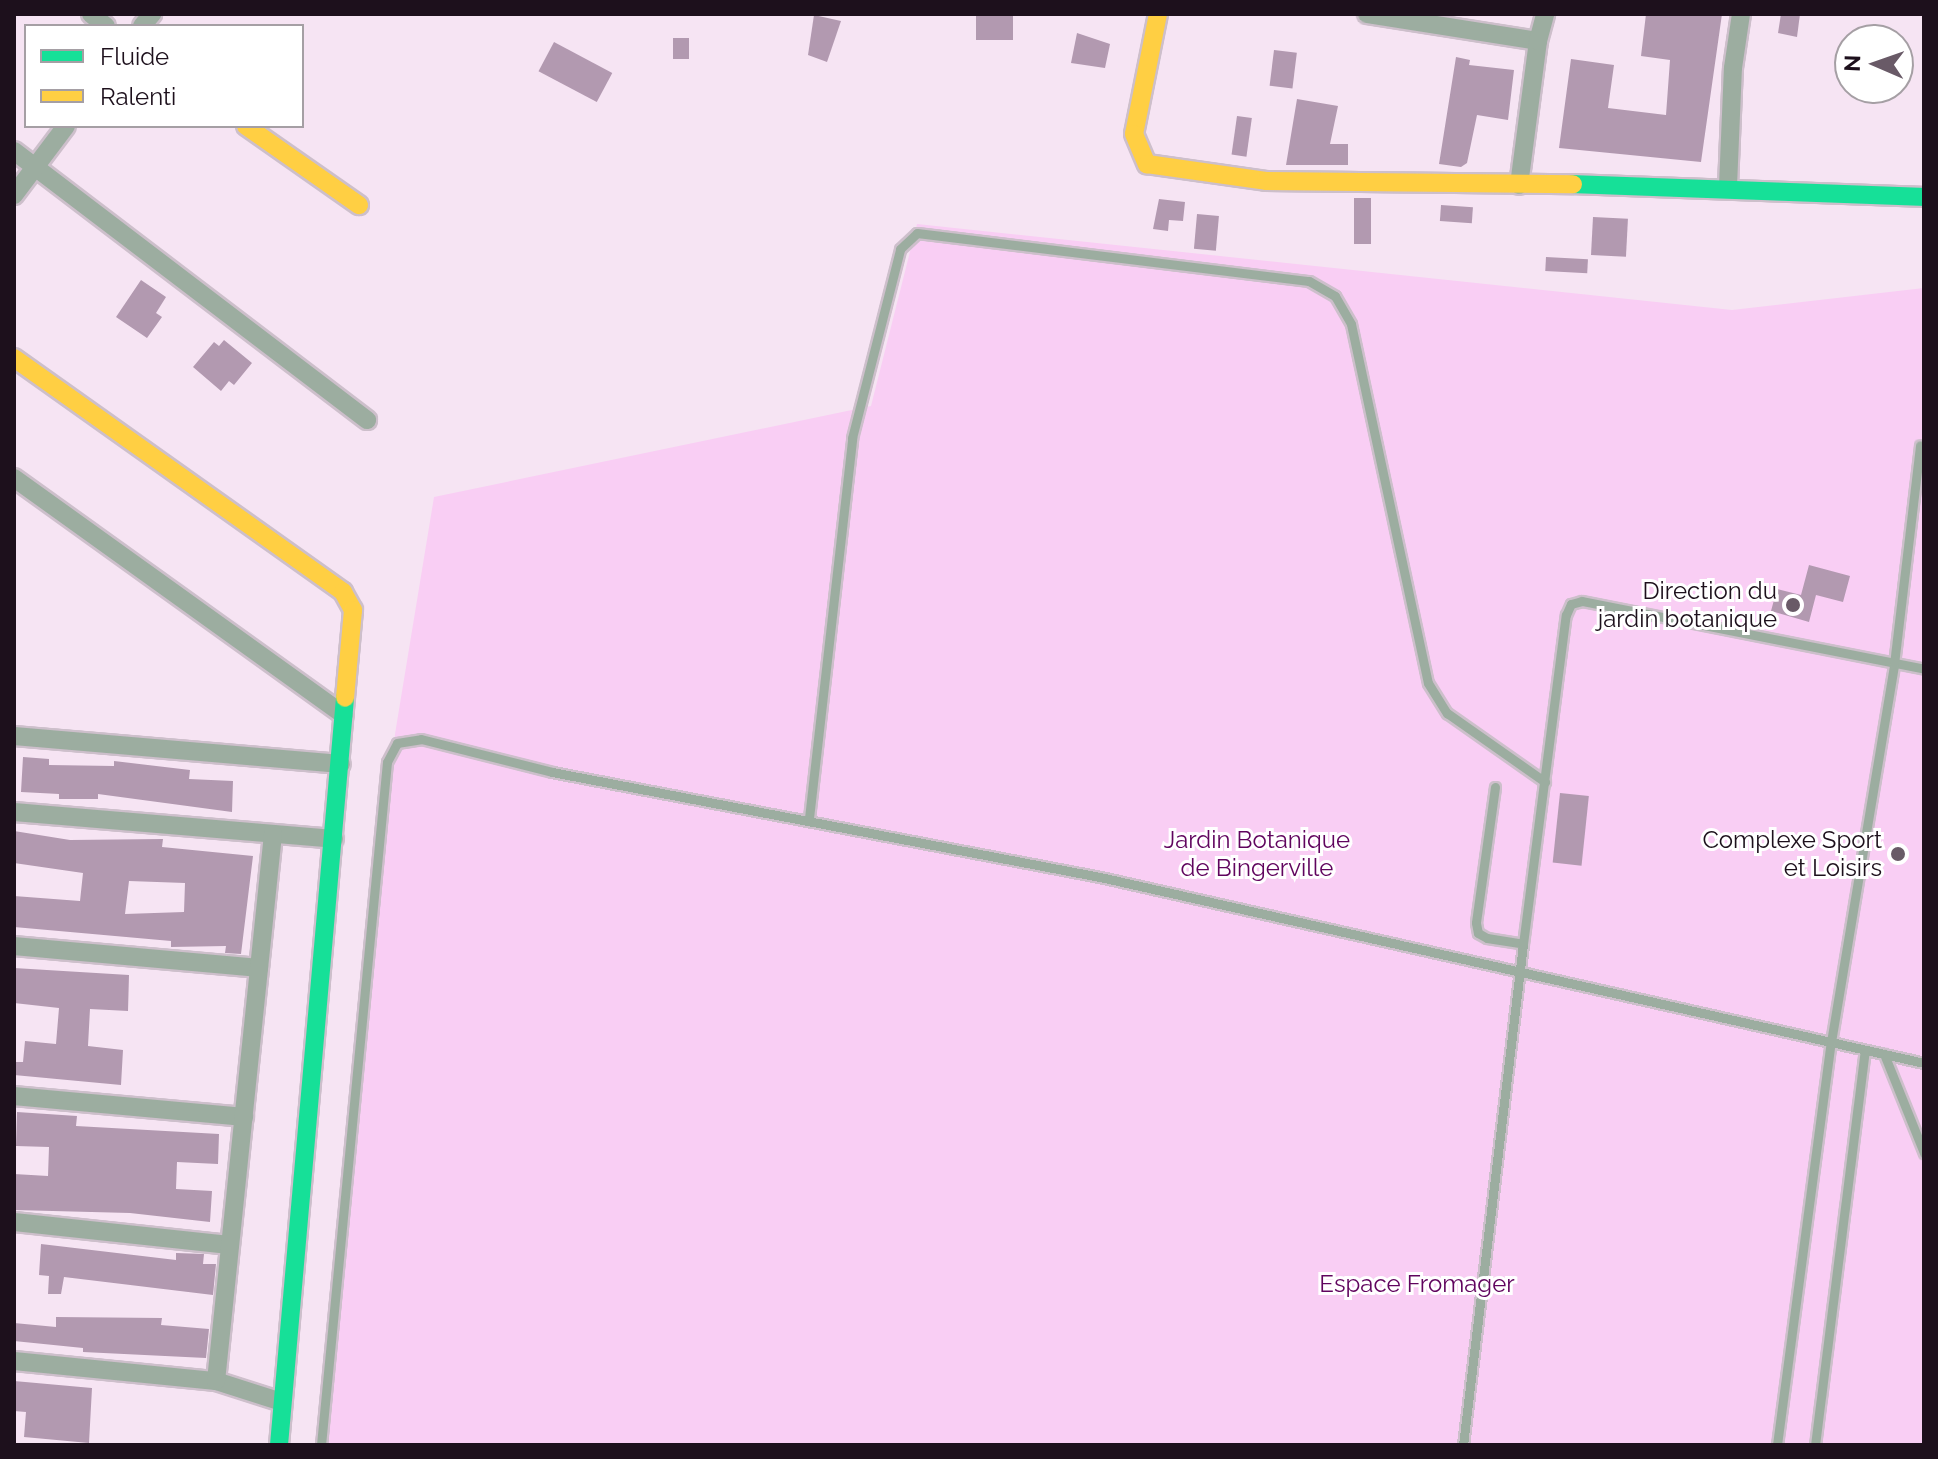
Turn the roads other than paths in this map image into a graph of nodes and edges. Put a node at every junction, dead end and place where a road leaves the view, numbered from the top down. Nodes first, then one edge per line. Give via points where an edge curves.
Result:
1 (1158, 14) edge
2 (1367, 14) edge
3 (1545, 14) edge
4 (1741, 14) edge
5 (1538, 41) junction
6 (64, 128) edge
7 (249, 128) edge
8 (14, 151) edge
9 (34, 167) junction
10 (1519, 185) junction
11 (1728, 186) junction
12 (14, 195) edge
13 (1924, 197) edge
14 (359, 205) dead end
15 (14, 358) edge
16 (367, 420) dead end
17 (1924, 450) edge
18 (14, 478) edge
19 (1894, 664) junction
20 (1924, 669) edge
21 (344, 715) junction
22 (14, 736) edge
23 (341, 764) junction
24 (1545, 782) junction
25 (1495, 787) dead end
26 (14, 812) edge
27 (809, 818) junction
28 (273, 834) junction
29 (334, 839) junction
30 (1523, 944) junction
31 (14, 946) edge
32 (259, 968) junction
33 (1519, 972) junction
34 (1831, 1042) junction
35 (1865, 1050) junction
36 (1884, 1054) junction
37 (1924, 1063) edge
38 (14, 1096) edge
39 (244, 1117) junction
40 (1924, 1153) edge
41 (14, 1222) edge
42 (230, 1245) junction
43 (14, 1361) edge
44 (216, 1381) junction
45 (282, 1402) junction
46 (279, 1445) edge
47 (321, 1445) edge
48 (1463, 1445) edge
49 (1777, 1445) edge
50 (1815, 1445) edge

1 - 10 street via 1134,134 1147,164 1266,181
2 - 5 street
3 - 5 street
4 - 11 street
5 - 10 street
6 - 9 street
7 - 14 street
8 - 9 street
9 - 12 street
9 - 16 street
10 - 11 street
11 - 13 street
15 - 21 street via 343,592 353,610
17 - 19 lane via 1920,446
18 - 21 street
19 - 20 lane
19 - 24 lane via 1582,601 1571,604
19 - 34 lane
21 - 23 street
22 - 23 street
23 - 29 street
24 - 27 lane via 1447,713 1428,683 1351,324 1335,296 1309,281 917,233 900,249 852,438
24 - 30 lane
25 - 30 lane via 1476,923 1478,933 1487,938
26 - 28 street
27 - 33 lane
27 - 47 lane via 552,772 421,739 397,743 387,762
28 - 29 street
28 - 32 street
29 - 45 street
30 - 33 lane
31 - 32 street
32 - 39 street
33 - 34 lane
33 - 48 lane
34 - 35 lane
34 - 49 lane
35 - 36 lane
35 - 50 lane
36 - 37 lane
36 - 40 lane
38 - 39 street
39 - 42 street
41 - 42 street
42 - 44 street
43 - 44 street
44 - 45 street
45 - 46 street

